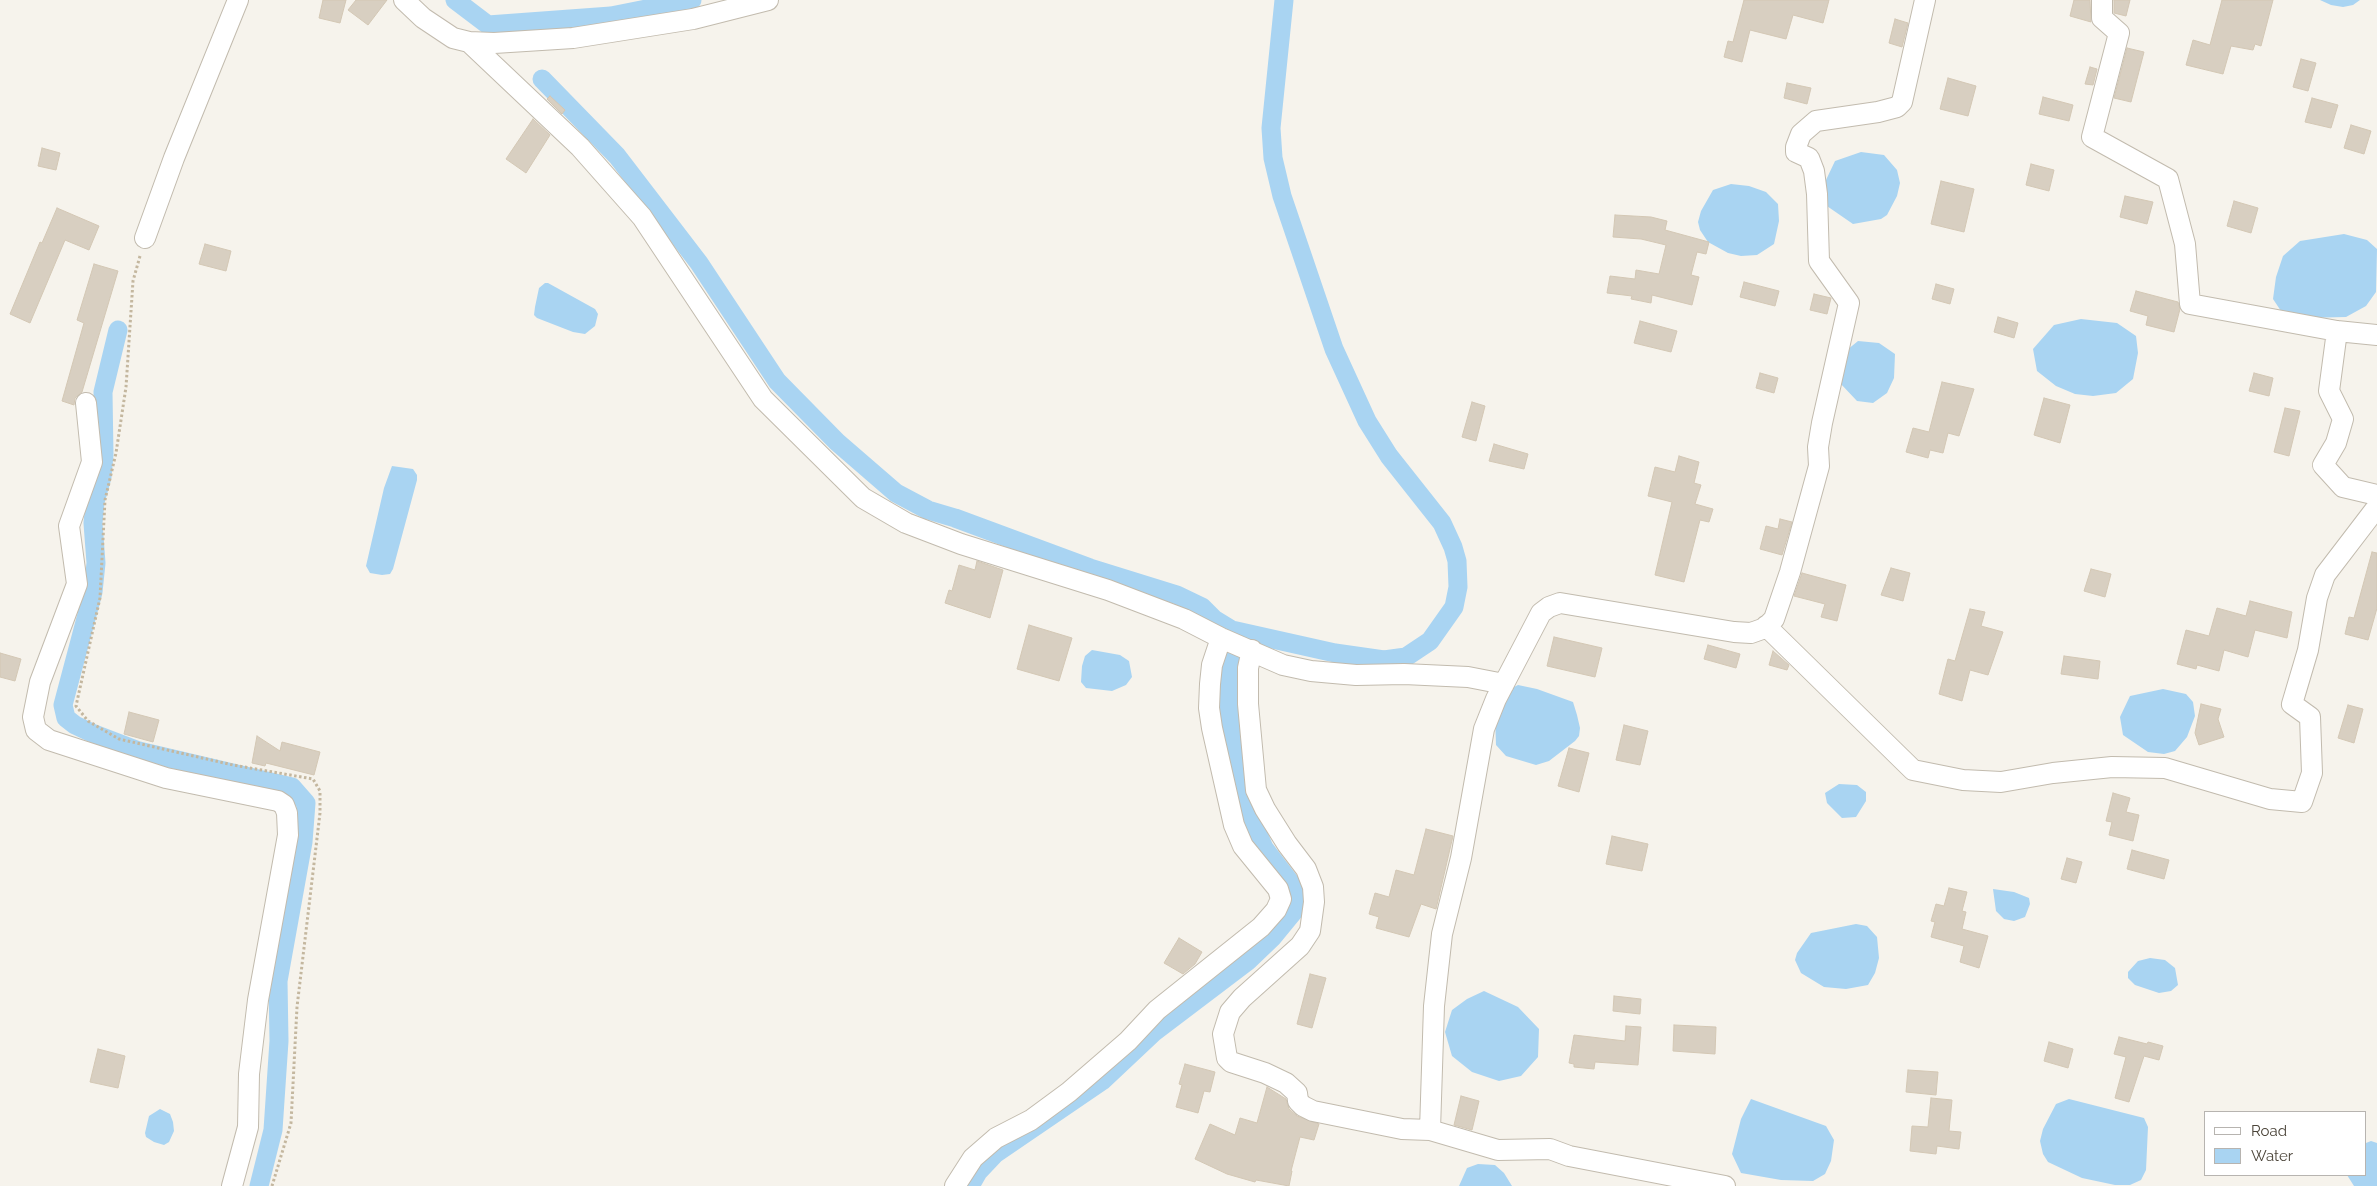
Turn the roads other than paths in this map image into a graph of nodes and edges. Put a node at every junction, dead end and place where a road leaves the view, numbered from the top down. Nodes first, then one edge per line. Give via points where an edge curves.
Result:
1 (238, 0) edge
2 (404, 0) edge
3 (768, 0) edge
4 (1925, 0) edge
5 (2102, 0) edge
6 (469, 42) junction
7 (144, 238) road end
8 (2337, 331) junction
9 (2377, 335) edge
10 (86, 403) dead end
11 (2377, 495) edge
12 (2377, 507) edge
13 (1766, 626) junction
14 (1221, 638) junction
15 (1252, 650) junction
16 (1504, 684) junction
17 (1430, 1130) junction
18 (232, 1186) edge
19 (955, 1186) edge
20 (1725, 1186) edge

1 - 7 street
2 - 6 street via 423,18 453,38
3 - 6 street via 693,19 573,38
4 - 13 street via 1902,102 1878,112 1816,121 1801,134 1796,147 1796,152 1809,158 1814,171 1819,261 1849,303 1822,423 1819,466 1790,572 1774,618
5 - 8 street via 2102,18 2119,33 2092,137 2168,179 2185,244 2190,304
6 - 14 street via 580,146 642,217 764,399 863,498 906,523 961,544 1108,590 1184,619
8 - 9 street
8 - 11 street via 2329,391 2343,419 2336,443 2323,465 2343,486
10 - 18 street via 92,462 68,526 77,584 40,682 33,717 36,730 49,740 166,778 278,801 287,813 288,835 249,1074 248,1127
12 - 13 street via 2325,575 2316,598 2308,650 2292,704 2310,717 2312,774 2302,802 2270,800 2165,768 2112,767 2001,782 1963,780 1913,770
13 - 16 street via 1751,633 1734,632 1560,603 1540,614
14 - 15 street
14 - 19 street via 1214,656 1210,684 1212,728 1234,825 1243,846 1278,889 1281,899 1276,910 1254,933 1157,1010 1069,1092 1030,1120 996,1138 973,1158
15 - 16 street via 1283,665 1311,671 1459,677
15 - 17 street via 1248,668 1248,704 1256,790 1287,844 1306,869 1313,887 1314,902 1310,931 1300,946 1230,1012 1223,1034 1227,1058 1286,1083 1297,1093 1298,1101 1313,1111 1402,1129
16 - 17 street via 1484,728 1461,858 1442,934 1434,1006
17 - 20 street via 1498,1150 1550,1149 1569,1156

